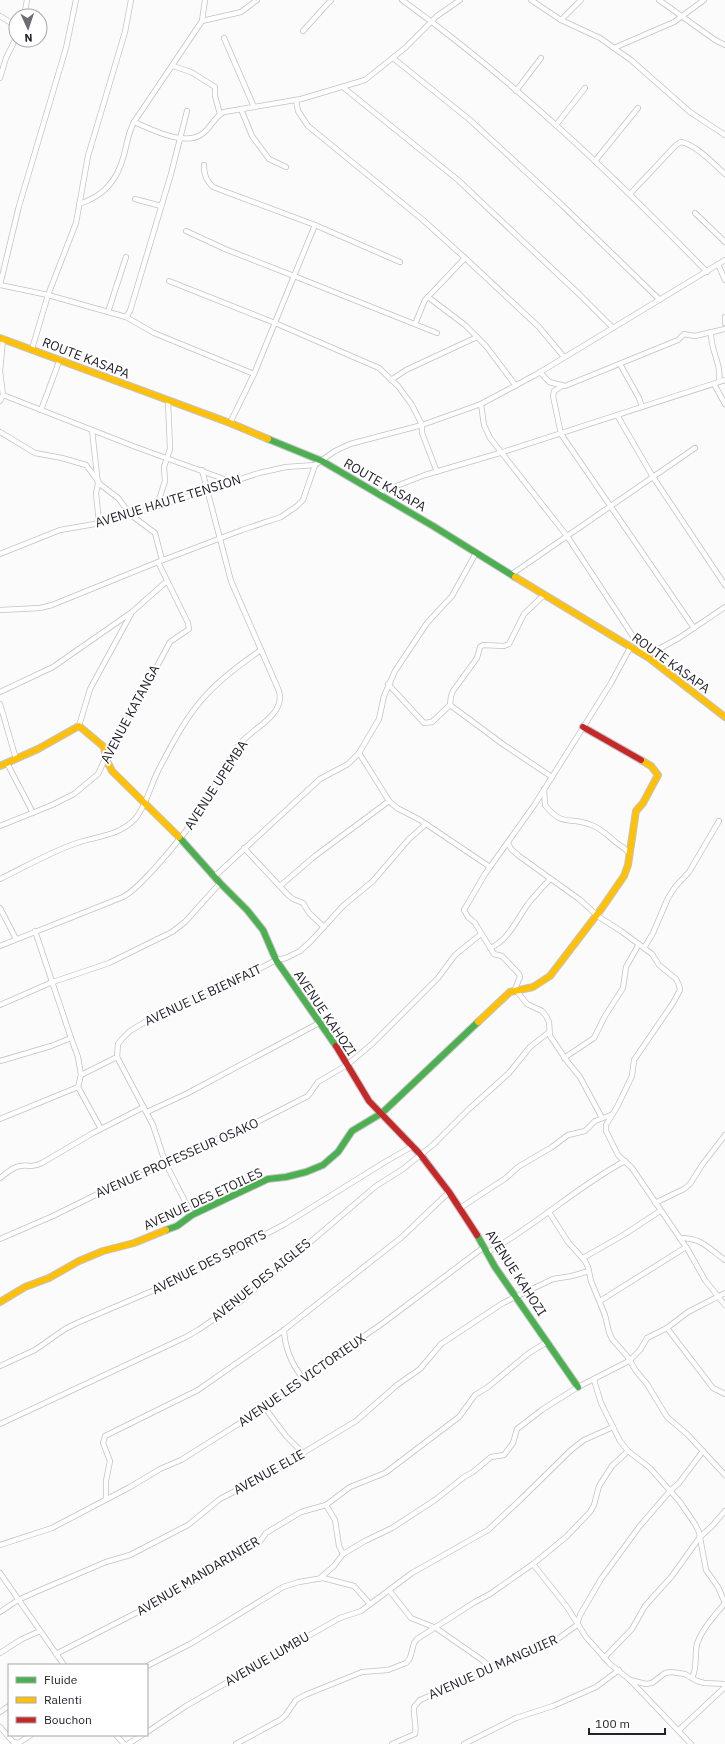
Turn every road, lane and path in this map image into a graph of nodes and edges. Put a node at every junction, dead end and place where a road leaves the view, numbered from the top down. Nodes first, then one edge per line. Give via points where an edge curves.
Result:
1 (76, 0) edge
2 (131, 0) edge
3 (205, 0) edge
4 (257, 0) edge
5 (331, 0) edge
6 (402, 0) edge
7 (460, 0) edge
8 (531, 0) edge
9 (581, 0) edge
10 (659, 0) edge
11 (704, 0) edge
12 (683, 16) junction
13 (561, 20) junction
14 (202, 21) junction
15 (431, 22) junction
16 (303, 31) dead end
17 (224, 38) dead end
18 (725, 45) edge
19 (11, 48) edge
20 (614, 48) junction
21 (393, 58) junction
22 (541, 58) dead end
23 (173, 66) junction
24 (0, 77) edge
25 (344, 88) junction
26 (585, 88) dead end
27 (516, 91) junction
28 (296, 100) junction
29 (254, 107) junction
30 (638, 108) dead end
31 (241, 109) junction
32 (187, 111) dead end
33 (220, 114) junction
34 (134, 122) junction
35 (556, 125) junction
36 (725, 135) edge
37 (181, 139) junction
38 (595, 161) junction
39 (204, 165) dead end
40 (286, 167) dead end
41 (725, 174) edge
42 (630, 194) junction
43 (135, 199) dead end
44 (79, 204) junction
45 (161, 206) junction
46 (695, 214) dead end
47 (315, 225) junction
48 (186, 231) dead end
49 (725, 242) edge
50 (126, 257) dead end
51 (464, 258) junction
52 (725, 260) edge
53 (400, 262) dead end
54 (718, 264) junction
55 (707, 272) junction
56 (294, 276) junction
57 (725, 280) edge
58 (169, 281) dead end
59 (0, 285) edge
60 (48, 295) junction
61 (428, 297) junction
62 (660, 300) junction
63 (108, 312) junction
64 (126, 317) junction
65 (725, 317) edge
66 (275, 323) junction
67 (725, 323) edge
68 (416, 324) junction
69 (613, 328) junction
70 (725, 328) edge
71 (437, 332) dead end
72 (711, 332) junction
73 (477, 337) junction
74 (2, 339) edge
75 (32, 349) junction
76 (564, 357) junction
77 (60, 359) junction
78 (620, 364) junction
79 (540, 372) junction
80 (254, 374) junction
81 (391, 380) junction
82 (725, 380) edge
83 (719, 382) junction
84 (714, 384) junction
85 (516, 386) junction
86 (562, 386) junction
87 (3, 395) junction
88 (0, 401) edge
89 (168, 401) junction
90 (481, 404) junction
91 (725, 404) edge
92 (642, 407) junction
93 (41, 410) junction
94 (617, 415) junction
95 (230, 423) junction
96 (422, 425) junction
97 (92, 430) junction
98 (0, 432) edge
99 (561, 434) junction
100 (695, 448) dead end
101 (503, 452) junction
102 (168, 458) junction
103 (322, 461) junction
104 (315, 465) junction
105 (202, 470) junction
106 (437, 472) junction
107 (653, 477) junction
108 (98, 480) junction
109 (232, 482) junction
110 (207, 490) junction
111 (378, 493) junction
112 (160, 505) junction
113 (610, 507) junction
114 (131, 515) junction
115 (99, 523) junction
116 (567, 536) junction
117 (220, 539) junction
118 (476, 553) junction
119 (0, 554) edge
120 (160, 561) junction
121 (512, 574) junction
122 (167, 581) junction
123 (725, 585) edge
124 (544, 595) junction
125 (725, 607) edge
126 (0, 610) edge
127 (132, 612) junction
128 (694, 628) junction
129 (631, 646) junction
130 (261, 650) junction
131 (646, 656) junction
132 (388, 684) junction
133 (0, 692) edge
134 (0, 704) edge
135 (450, 705) junction
136 (725, 717) edge
137 (79, 726) junction
138 (583, 726) junction
139 (359, 753) junction
140 (16, 759) junction
141 (106, 759) junction
142 (7, 763) junction
143 (0, 766) edge
144 (552, 776) junction
145 (544, 788) junction
146 (389, 800) junction
147 (145, 803) junction
148 (34, 813) junction
149 (719, 820) dead end
150 (426, 824) junction
151 (0, 826) edge
152 (181, 839) junction
153 (508, 843) junction
154 (244, 848) junction
155 (629, 853) junction
156 (490, 867) junction
157 (214, 876) junction
158 (0, 879) edge
159 (550, 879) junction
160 (220, 883) junction
161 (280, 886) junction
162 (0, 908) edge
163 (597, 915) junction
164 (324, 927) junction
165 (35, 932) junction
166 (481, 934) junction
167 (16, 939) junction
168 (639, 944) junction
169 (0, 946) edge
170 (490, 948) junction
171 (644, 948) junction
172 (276, 960) junction
173 (53, 982) junction
174 (515, 989) junction
175 (0, 1005) edge
176 (319, 1023) junction
177 (549, 1032) junction
178 (71, 1038) junction
179 (117, 1057) junction
180 (564, 1058) junction
181 (0, 1061) edge
182 (347, 1065) junction
183 (81, 1075) junction
184 (78, 1086) junction
185 (144, 1107) junction
186 (147, 1112) junction
187 (382, 1112) junction
188 (612, 1115) junction
189 (602, 1118) junction
190 (0, 1119) edge
191 (101, 1129) junction
192 (725, 1134) edge
193 (413, 1146) junction
194 (420, 1154) junction
195 (625, 1161) junction
196 (164, 1162) junction
197 (0, 1178) edge
198 (449, 1192) junction
199 (655, 1203) junction
200 (460, 1208) junction
201 (660, 1211) junction
202 (549, 1212) junction
203 (192, 1215) junction
204 (680, 1238) junction
205 (0, 1240) edge
206 (686, 1247) junction
207 (486, 1249) junction
208 (725, 1253) edge
209 (719, 1255) junction
210 (583, 1258) junction
211 (725, 1260) edge
212 (589, 1271) junction
213 (725, 1293) edge
214 (516, 1296) junction
215 (718, 1296) junction
216 (0, 1302) edge
217 (600, 1302) junction
218 (725, 1305) edge
219 (667, 1328) junction
220 (284, 1330) junction
221 (547, 1342) junction
222 (629, 1360) junction
223 (0, 1366) edge
224 (302, 1377) junction
225 (594, 1380) junction
226 (578, 1387) junction
227 (725, 1394) edge
228 (265, 1408) junction
229 (0, 1424) edge
230 (613, 1427) junction
231 (628, 1451) junction
232 (703, 1451) junction
233 (303, 1453) junction
234 (725, 1475) edge
235 (670, 1491) junction
236 (106, 1499) junction
237 (326, 1505) junction
238 (725, 1511) edge
239 (700, 1537) junction
240 (0, 1545) edge
241 (343, 1554) junction
242 (533, 1564) junction
243 (0, 1573) edge
244 (320, 1578) junction
245 (389, 1590) junction
246 (18, 1600) junction
247 (725, 1603) edge
248 (370, 1604) junction
249 (0, 1612) edge
250 (577, 1625) junction
251 (436, 1628) junction
252 (40, 1631) junction
253 (0, 1653) edge
254 (56, 1654) junction
255 (604, 1658) junction
256 (63, 1664) edge
257 (148, 1666) edge
258 (490, 1667) junction
259 (619, 1670) junction
260 (692, 1678) junction
261 (630, 1680) junction
262 (725, 1686) edge
263 (0, 1727) edge
264 (679, 1730) junction
265 (148, 1731) edge
266 (30, 1736) edge
267 (117, 1736) edge
268 (140, 1736) edge
269 (18, 1744) edge
270 (124, 1744) edge
271 (128, 1744) edge
272 (236, 1744) edge
273 (392, 1744) edge
274 (464, 1744) edge
275 (690, 1744) edge

1 - 59 street via 66,48 19,206
2 - 44 street via 125,32 88,156
3 - 14 street
4 - 14 street via 240,12
5 - 16 street
6 - 15 street
7 - 15 street
8 - 13 street
9 - 13 street
10 - 12 street
11 - 12 street
12 - 18 street
12 - 20 street
13 - 20 street via 600,38
14 - 23 street
15 - 21 street
15 - 27 street
17 - 29 street
19 - 24 street
20 - 36 street via 690,112
21 - 25 street via 365,80
21 - 62 street via 470,120
22 - 27 street
23 - 33 street via 191,72 215,86 214,96
23 - 34 street
25 - 28 street
25 - 69 street via 458,180
26 - 35 street
27 - 35 street
28 - 29 street
28 - 51 street via 298,111 308,126 423,220
29 - 31 street
30 - 38 street
31 - 33 street
31 - 40 street via 252,136 269,159
32 - 37 street
33 - 37 street via 207,131 199,136
34 - 37 street
34 - 44 street via 113,180 97,197
35 - 38 street
37 - 45 street
38 - 42 street
39 - 47 street via 204,174 213,187
41 - 42 street via 690,145 681,142
42 - 55 street
43 - 45 street
44 - 60 street via 76,223
45 - 64 street via 130,311
46 - 49 street
47 - 53 street
47 - 56 street
48 - 56 street
50 - 63 street
51 - 61 street
51 - 76 street via 539,327
52 - 54 street
54 - 55 street
54 - 57 street
55 - 62 street
56 - 66 street
56 - 68 street
58 - 66 street
59 - 60 street
60 - 63 street
60 - 75 street
61 - 68 street via 424,300
61 - 73 street
62 - 69 street
63 - 64 street
64 - 80 street via 154,333
65 - 67 street
66 - 80 street
66 - 81 street via 369,363 379,368
68 - 71 street
69 - 76 street
70 - 72 street
72 - 78 street via 695,336 684,334 678,340
72 - 83 street via 712,346 720,370
73 - 81 street via 406,370
73 - 85 street
74 - 75 street, ROUTE KASAPA
74 - 87 street via 0,371
75 - 77 street, ROUTE KASAPA
76 - 79 street
77 - 89 street, ROUTE KASAPA
77 - 93 street
78 - 86 street
78 - 92 street via 640,398
79 - 85 street
79 - 86 street via 546,381
80 - 95 street
81 - 96 street via 412,405
82 - 83 street
83 - 84 street
84 - 91 street
84 - 92 street
85 - 90 street
86 - 99 street via 554,391 553,396
87 - 88 street
87 - 93 street
89 - 95 street, ROUTE KASAPA
89 - 102 street
90 - 96 street
90 - 101 street via 486,431
92 - 94 street
93 - 97 street
94 - 99 street
94 - 107 street
95 - 103 street, ROUTE KASAPA
96 - 103 street via 350,444
96 - 106 street via 422,432
97 - 102 street
97 - 108 street
98 - 108 street, AVENUE KATANGA via 35,453 86,465
99 - 101 street
99 - 113 street
100 - 107 street
101 - 106 street
101 - 116 street
102 - 105 street
102 - 112 street via 159,495
103 - 104 street
103 - 111 street, ROUTE KASAPA
104 - 109 street, AVENUE HAUTE TENSION via 277,468
104 - 117 street via 303,500 297,506 281,518
105 - 109 street
105 - 110 street, AVENUE UPEMBA
106 - 111 street
107 - 113 street
107 - 123 street
108 - 114 street, AVENUE KATANGA via 118,498
108 - 115 street via 96,493
109 - 110 street, AVENUE HAUTE TENSION
110 - 112 street, AVENUE HAUTE TENSION
110 - 117 street, AVENUE UPEMBA
111 - 118 street, ROUTE KASAPA
112 - 114 street, AVENUE HAUTE TENSION
113 - 116 street
113 - 128 street
114 - 115 street, AVENUE HAUTE TENSION
114 - 120 street, AVENUE KATANGA via 155,533
115 - 119 street, AVENUE HAUTE TENSION via 60,530
116 - 121 street
116 - 131 street
117 - 120 street
117 - 130 street, AVENUE UPEMBA via 231,581
118 - 121 street, ROUTE KASAPA
118 - 132 street via 452,596 427,623
120 - 122 street, AVENUE KATANGA
120 - 126 street via 52,605
121 - 124 street, ROUTE KASAPA
122 - 127 street
122 - 141 street, AVENUE KATANGA via 189,628 170,642 113,742
124 - 129 street, ROUTE KASAPA
124 - 135 street via 524,614 509,644 483,645 480,648 477,658 450,696
125 - 128 street
127 - 133 street via 53,667
127 - 137 street via 90,689
128 - 131 street
129 - 131 street, ROUTE KASAPA
129 - 138 street
130 - 147 street via 230,672 206,694 169,750 152,782
130 - 152 street, AVENUE UPEMBA via 279,691 280,703 263,723 241,742
131 - 136 street, ROUTE KASAPA
132 - 135 street via 424,723 432,722
132 - 139 street via 379,719
134 - 140 street
135 - 144 street
137 - 140 street
137 - 141 street, AVENUE KAHOZI via 104,747
138 - 144 street
138 - 155 street via 651,766 658,775 636,811
139 - 146 street
139 - 154 street via 339,770 320,779
140 - 142 street
141 - 147 street, AVENUE KAHOZI via 112,771
141 - 148 street, AVENUE KATANGA via 98,774 88,784 74,794
142 - 143 street
142 - 148 street
144 - 145 street
145 - 153 street
145 - 155 street via 545,805 557,818 593,825
146 - 150 street via 397,808
146 - 161 street
147 - 152 street, AVENUE KAHOZI
147 - 158 street via 135,819 118,831 104,837 78,842
148 - 151 street, AVENUE KATANGA
149 - 171 street via 689,872 675,886
150 - 156 street
150 - 164 street, AVENUE LE BIENFAIT via 409,839 373,881
152 - 157 street, AVENUE KAHOZI
152 - 165 street, AVENUE UPEMBA via 130,893
153 - 156 street
153 - 159 street via 519,856
154 - 157 street
154 - 161 street
155 - 163 street via 624,876
156 - 166 street via 464,908
157 - 160 street, AVENUE KAHOZI
159 - 163 street
159 - 170 street via 529,903 510,931 498,944
160 - 172 street, AVENUE KAHOZI via 263,930
160 - 173 street via 185,922 172,932 109,963
161 - 164 street via 293,900 303,903 309,913
162 - 167 street
163 - 168 street
163 - 174 street via 550,976 526,989
164 - 172 street, AVENUE LE BIENFAIT via 300,951
165 - 167 street, AVENUE UPEMBA
165 - 173 street
166 - 170 street
166 - 182 street, AVENUE PROFESSEUR OSAKO via 455,955 409,1009
167 - 169 street, AVENUE UPEMBA
168 - 171 street
168 - 180 street via 626,967 623,988 594,1038
170 - 174 street via 494,954 502,956 519,974
171 - 188 street via 676,979 680,990 634,1060 632,1076
172 - 176 street, AVENUE KAHOZI
172 - 179 street, AVENUE LE BIENFAIT via 242,978 180,1004 130,1031 118,1044
173 - 175 street
173 - 178 street
174 - 177 street via 527,1004 542,1011 546,1016
174 - 187 street, AVENUE DES ETOILES
176 - 182 street, AVENUE KAHOZI
176 - 186 street
177 - 180 street
177 - 194 street, AVENUE DES AIGLES via 530,1046 509,1073 448,1132
178 - 181 street
178 - 183 street
179 - 183 street
179 - 185 street
180 - 189 street via 580,1076
182 - 187 street, AVENUE KAHOZI via 369,1101
182 - 196 street, AVENUE PROFESSEUR OSAKO via 318,1082 308,1096 253,1124
183 - 184 street
184 - 190 street
184 - 191 street
185 - 186 street
185 - 191 street
186 - 196 street via 159,1140
187 - 193 street, AVENUE KAHOZI
187 - 203 street, AVENUE DES ETOILES via 352,1131 338,1152 323,1165 306,1172 268,1179
188 - 189 street
188 - 195 street via 606,1125 606,1131 618,1155
189 - 200 street via 584,1131 568,1135
191 - 197 street via 34,1167 15,1167
192 - 199 street via 690,1184
193 - 194 street, AVENUE KAHOZI
193 - 223 street, AVENUE DES SPORTS via 285,1224 185,1277 77,1323 35,1350
194 - 198 street, AVENUE KAHOZI
194 - 229 street, AVENUE DES AIGLES via 403,1169 376,1186 241,1301 198,1330
195 - 199 street
195 - 202 street, AVENUE LES VICTORIEUX
196 - 203 street
196 - 205 street, AVENUE PROFESSEUR OSAKO via 144,1174
198 - 200 street, AVENUE KAHOZI
198 - 220 street via 402,1237
199 - 201 street
200 - 207 street, AVENUE KAHOZI
201 - 204 street
201 - 210 street
202 - 207 street, AVENUE LES VICTORIEUX via 525,1231
202 - 210 street via 568,1242
203 - 216 street, AVENUE DES ETOILES via 177,1226 79,1261
204 - 206 street
204 - 209 street via 702,1242
206 - 215 street via 705,1280
206 - 217 street
207 - 214 street, AVENUE KAHOZI
207 - 224 street, AVENUE LES VICTORIEUX
208 - 209 street
209 - 211 street
210 - 212 street
212 - 214 street, AVENUE ELIE via 554,1279
212 - 217 street
213 - 215 street
214 - 221 street, AVENUE KAHOZI
214 - 233 street, AVENUE ELIE via 441,1344 420,1369 397,1385 364,1415
215 - 218 street
215 - 219 street via 688,1312
217 - 222 street via 609,1332
219 - 222 street via 647,1338 640,1350
219 - 227 street via 713,1388
220 - 224 street via 286,1348
220 - 236 street via 198,1390 105,1436 103,1443 110,1461
221 - 226 street, AVENUE KAHOZI
221 - 237 street, AVENUE MANDARINIER via 475,1395 459,1417 385,1473 350,1487
222 - 225 street
222 - 232 street via 667,1417
224 - 228 street, AVENUE LES VICTORIEUX via 288,1392
225 - 226 street
225 - 230 street via 601,1403
226 - 241 street via 517,1429 513,1443 504,1454 491,1457 412,1516
228 - 233 street via 286,1436
228 - 236 street, AVENUE LES VICTORIEUX via 181,1460
230 - 231 street
230 - 245 street, AVENUE LUMBU via 584,1440 571,1450 488,1530 412,1572
231 - 235 street via 650,1468
231 - 242 street via 612,1466 599,1486 590,1512 566,1537
232 - 234 street
232 - 235 street
233 - 246 street, AVENUE ELIE via 220,1499 188,1525 130,1555 106,1562
235 - 239 street via 695,1524
235 - 250 street via 602,1579 580,1615
236 - 240 street, AVENUE LES VICTORIEUX via 52,1528
237 - 241 street via 335,1520 339,1546
237 - 254 street, AVENUE MANDARINIER via 301,1512 266,1533 258,1543 240,1549 177,1592
238 - 239 street
239 - 247 street via 706,1570
239 - 255 street via 672,1576 645,1606 632,1629
241 - 244 street
242 - 250 street via 567,1607
242 - 251 street
243 - 246 street
244 - 248 street via 354,1586
244 - 257 street via 283,1586 175,1653
245 - 248 street, AVENUE LUMBU
245 - 251 street via 411,1618
246 - 249 street, AVENUE ELIE
246 - 252 street
247 - 260 street via 697,1644
248 - 265 street, AVENUE LUMBU via 361,1611 340,1618 301,1640 186,1706
250 - 255 street
250 - 258 street, AVENUE DU MANGUIER via 552,1642
251 - 258 street
251 - 272 street via 414,1643 406,1663 388,1670 362,1672 305,1695 296,1700 280,1720
252 - 253 street
252 - 254 street
254 - 256 street
255 - 259 street
258 - 273 street, AVENUE DU MANGUIER via 420,1700 414,1707 415,1734
259 - 261 street
259 - 274 street via 596,1687 553,1706 516,1718
260 - 261 street via 671,1672 652,1683
260 - 262 street via 704,1683
261 - 264 street
262 - 264 street
263 - 269 street
264 - 275 street
266 - 269 street
267 - 270 street
268 - 271 street

